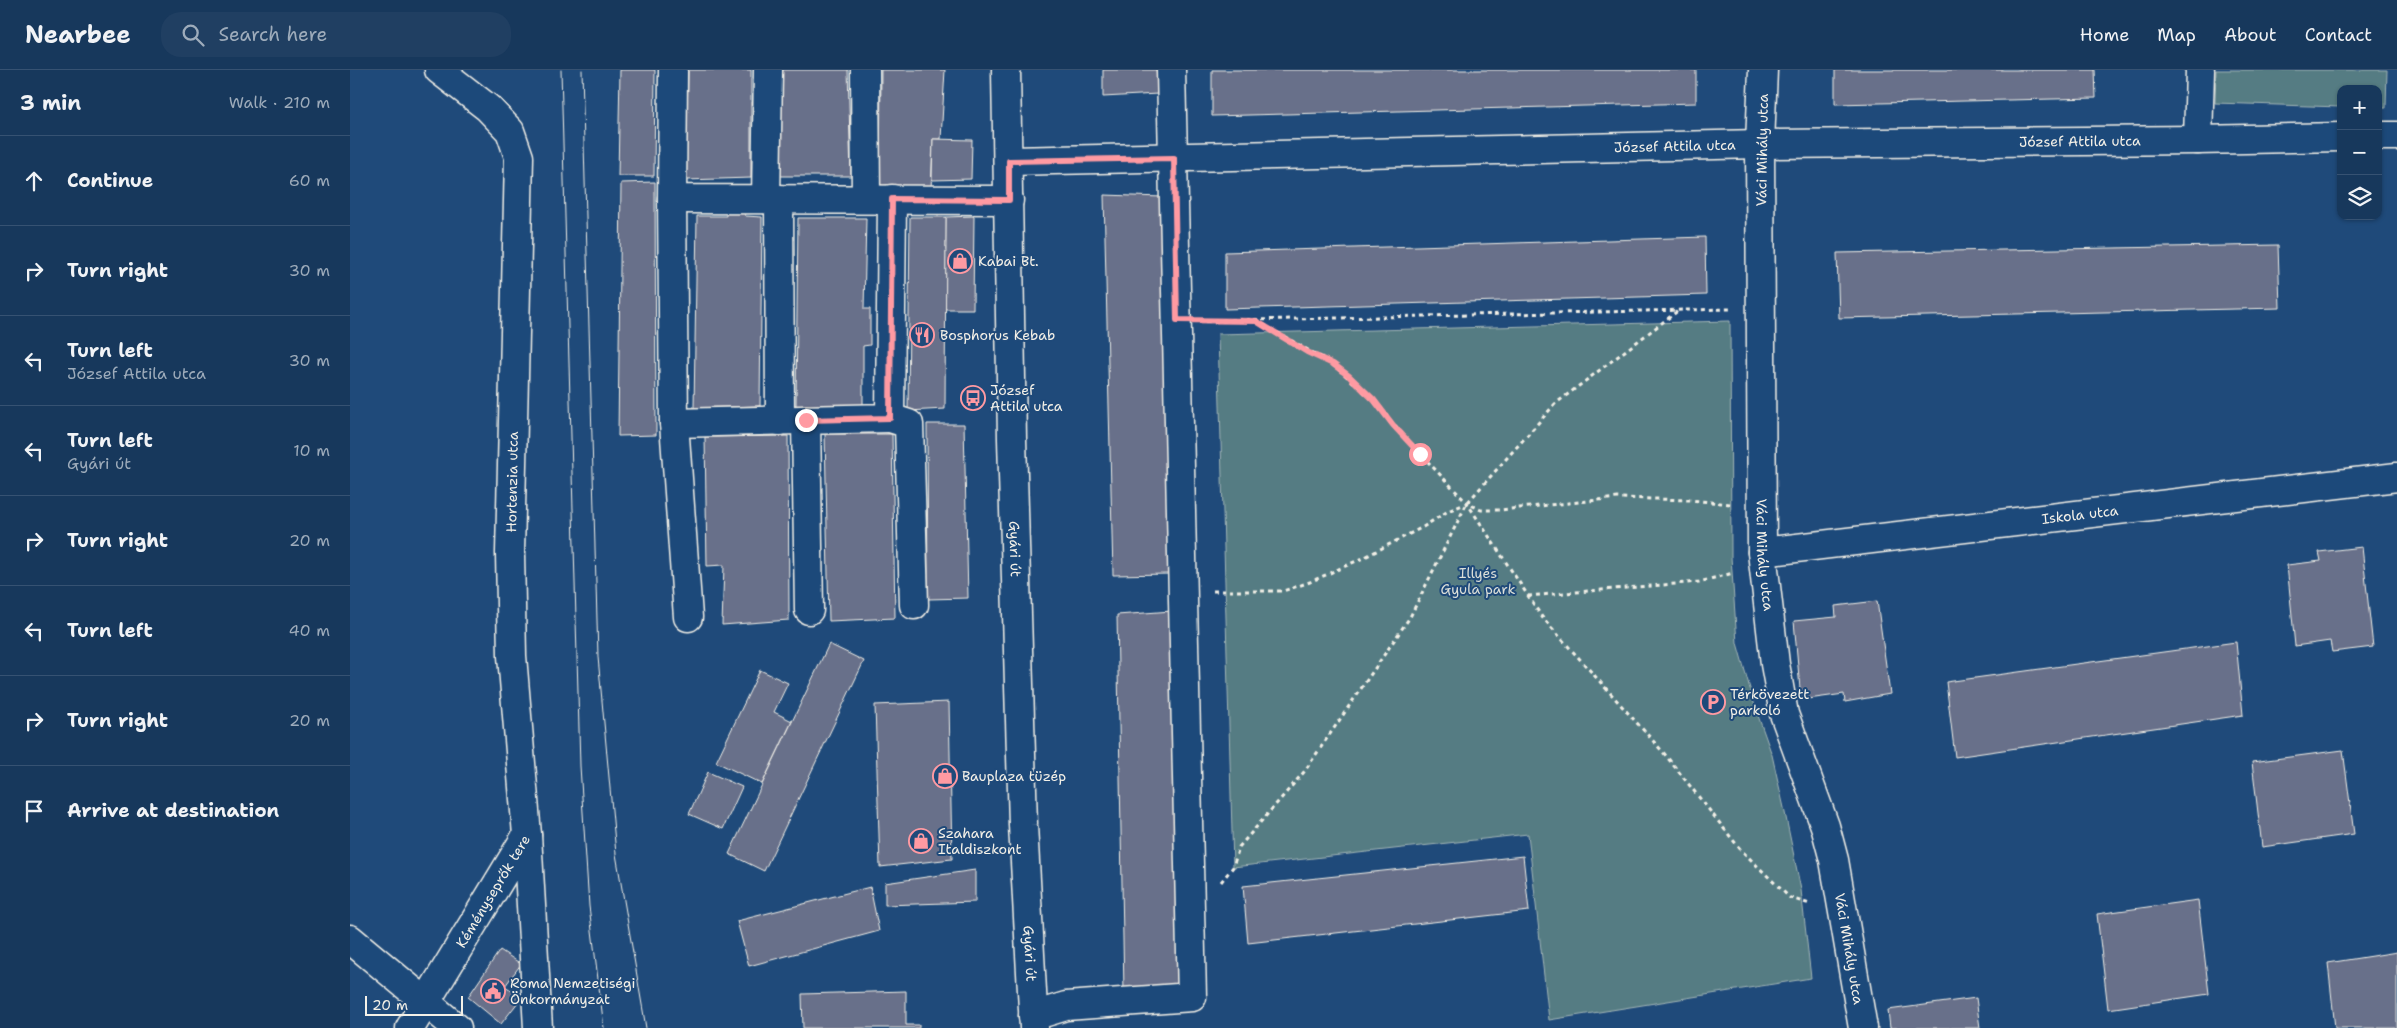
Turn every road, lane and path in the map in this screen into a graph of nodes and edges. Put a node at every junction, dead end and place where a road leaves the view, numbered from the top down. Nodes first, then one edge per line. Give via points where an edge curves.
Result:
1 (439, 70) edge
2 (673, 70) edge
3 (768, 70) edge
4 (865, 70) edge
5 (1006, 70) edge
6 (1171, 70) edge
7 (1763, 70) edge
8 (2200, 70) edge
9 (2382, 136) edge
10 (2397, 136) edge
11 (2337, 137) edge
12 (2198, 140) junction
13 (1760, 144) junction
14 (1174, 158) junction
15 (1009, 161) junction
16 (672, 199) junction
17 (772, 199) junction
18 (866, 199) junction
19 (892, 199) junction
20 (1009, 200) junction
21 (1738, 309) dead end
22 (1678, 310) junction
23 (1177, 320) junction
24 (1256, 321) junction
25 (890, 418) junction
26 (793, 420) junction
27 (674, 423) junction
28 (2397, 477) edge
29 (1467, 503) junction
30 (1736, 507) dead end
31 (1762, 552) junction
32 (1734, 572) dead end
33 (1182, 592) junction
34 (1528, 596) junction
35 (914, 605) dead end
36 (809, 610) dead end
37 (688, 617) dead end
38 (527, 835) junction
39 (1812, 905) dead end
40 (1190, 919) junction
41 (350, 939) edge
42 (427, 1001) junction
43 (1034, 1022) edge
44 (410, 1028) edge
45 (457, 1028) edge
46 (538, 1028) edge
47 (1862, 1028) edge

1 - 38 street, Hortenzia utca via 488,108 510,131 519,157 512,646
2 - 16 street
3 - 17 street
4 - 18 street
5 - 15 street, Gyári út
6 - 14 street
7 - 13 street, Váci Mihály utca
8 - 12 street
9 - 10 street
11 - 12 street, József Attila utca
12 - 13 street, József Attila utca
13 - 14 street, József Attila utca
13 - 31 street, Váci Mihály utca
14 - 15 street, József Attila utca
14 - 23 street
15 - 20 street, Gyári út
16 - 17 street
16 - 27 street
17 - 18 street
17 - 26 street
18 - 19 street
19 - 20 street
19 - 25 street
20 - 43 street, Gyári út via 1022,805
21 - 22 path
22 - 24 path
22 - 29 path via 1555,404
23 - 24 path
23 - 33 street
24 - 29 path via 1349,376
25 - 26 street
25 - 35 street via 909,424
26 - 27 street
26 - 36 street
27 - 37 street
28 - 31 street, Iskola utca
29 - 30 path via 1481,510 1500,510 1618,498 1731,504
29 - 33 path via 1364,558 1310,582 1283,590
29 - 34 path
29 - 40 path via 1410,617 1304,772 1240,847 1233,867
31 - 47 street, Váci Mihály utca via 1784,714 1825,826 1834,860
32 - 34 path via 1699,582
33 - 40 street
34 - 39 path via 1542,617 1663,752 1742,850 1790,898
38 - 42 street, Kéményseprők tere
38 - 46 street, Kéményseprők tere
40 - 43 street via 1192,997 1066,1006
41 - 42 street
42 - 44 street, Kéményseprők tere
42 - 45 street

